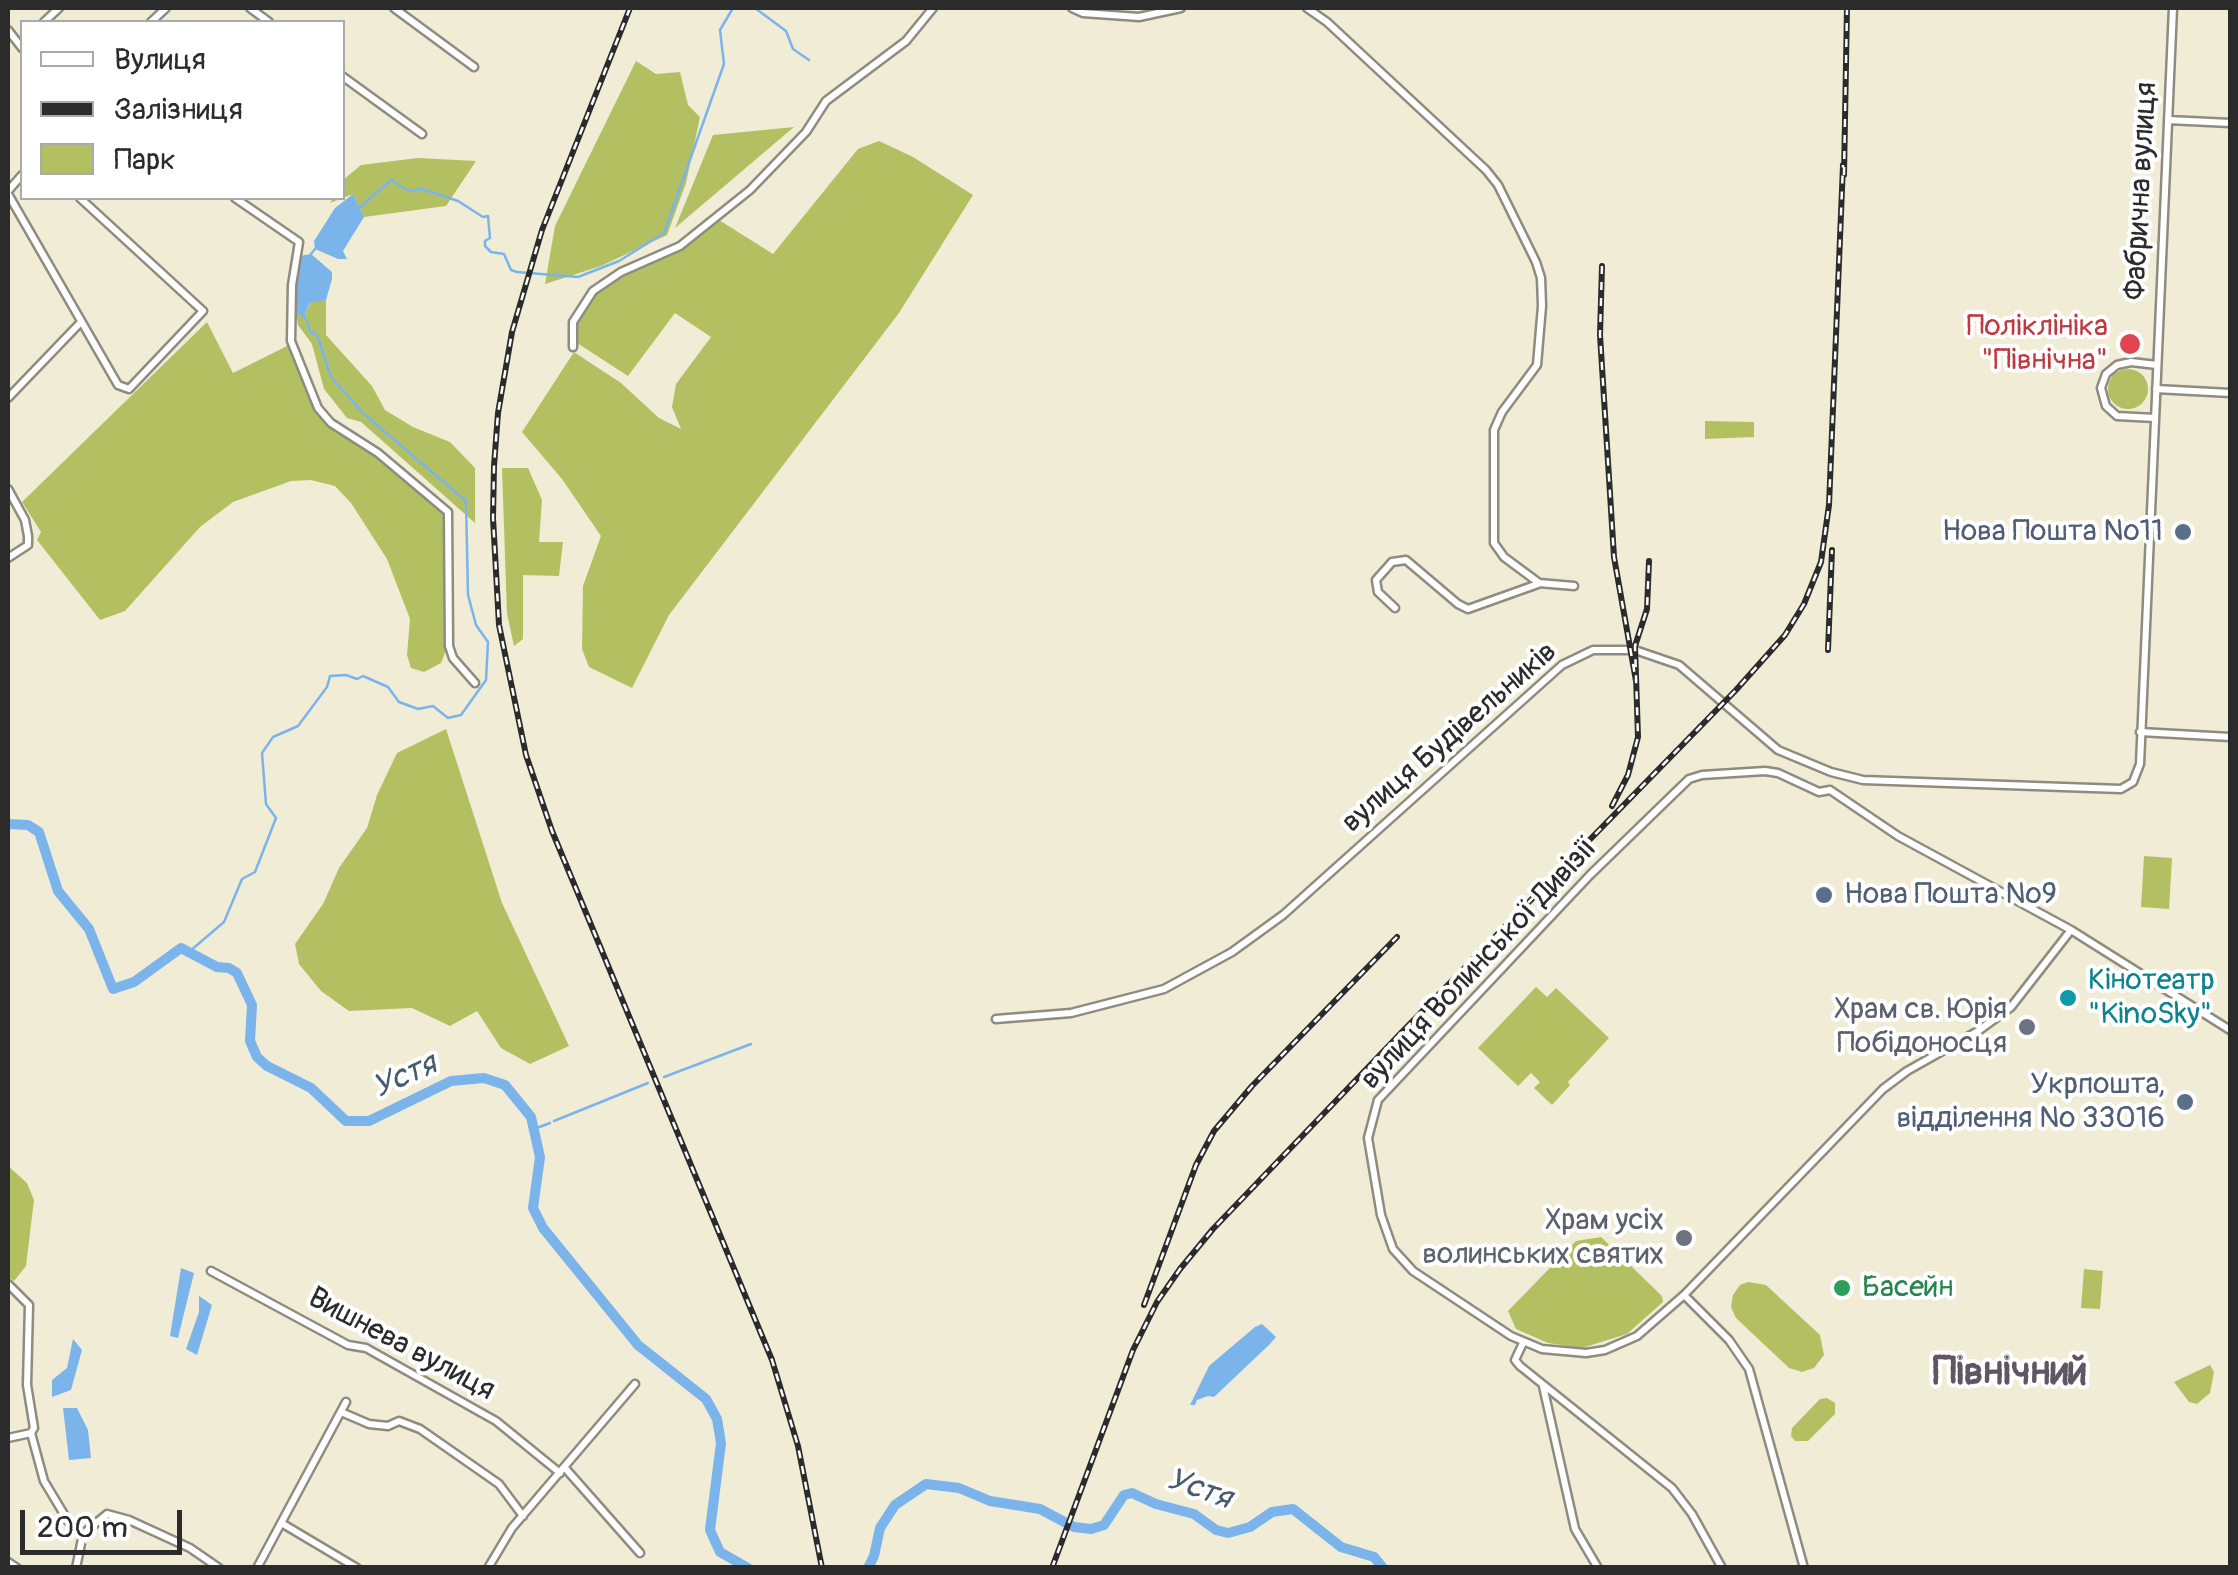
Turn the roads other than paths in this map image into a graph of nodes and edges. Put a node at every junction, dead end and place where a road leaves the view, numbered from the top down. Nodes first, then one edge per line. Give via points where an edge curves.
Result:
1 (394, 8) edge
2 (934, 8) edge
3 (1072, 8) edge
4 (1181, 8) edge
5 (1306, 8) edge
6 (2173, 8) edge
7 (474, 68) dead end
8 (345, 78) edge
9 (2168, 120) junction
10 (2230, 122) edge
11 (422, 134) dead end
12 (8, 192) edge
13 (82, 200) edge
14 (238, 200) edge
15 (81, 322) junction
16 (572, 347) dead end
17 (2156, 365) junction
18 (2156, 389) junction
19 (2230, 393) edge
20 (8, 398) edge
21 (2155, 418) junction
22 (8, 489) edge
23 (8, 558) edge
24 (1539, 584) junction
25 (1574, 586) dead end
26 (1395, 608) dead end
27 (475, 682) dead end
28 (2140, 732) junction
29 (2230, 736) edge
30 (1831, 772) junction
31 (2121, 789) joint
32 (1830, 790) junction
33 (2070, 930) junction
34 (996, 1020) dead end
35 (2230, 1030) edge
36 (212, 1271) dead end
37 (8, 1284) edge
38 (1684, 1295) junction
39 (1523, 1343) junction
40 (634, 1384) dead end
41 (1542, 1384) junction
42 (346, 1402) dead end
43 (341, 1412) junction
44 (31, 1433) junction
45 (8, 1438) edge
46 (563, 1470) junction
47 (523, 1516) junction
48 (283, 1524) junction
49 (83, 1534) junction
50 (640, 1553) dead end
51 (8, 1562) edge
52 (17, 1568) edge
53 (76, 1568) edge
54 (219, 1568) edge
55 (258, 1568) edge
56 (357, 1568) edge
57 (488, 1568) edge
58 (1598, 1568) edge
59 (1722, 1568) edge
60 (1804, 1568) edge

1 - 7 street
2 - 16 street via 906,40 826,101 806,132 738,200 680,246 593,291 573,322
3 - 4 street via 1139,17
5 - 24 street via 1486,170 1536,262 1542,306 1537,364 1494,430 1492,530 1504,556
6 - 9 street, Фабрична вулиця
8 - 11 street
9 - 10 street
9 - 17 street, Фабрична вулиця
12 - 15 street
13 - 15 street via 203,310 128,389 118,385
14 - 27 street via 299,242 291,341 318,408 448,512 449,646
15 - 20 street
17 - 18 street, Фабрична вулиця
17 - 21 street via 2117,365 2101,388 2117,416
18 - 19 street
18 - 21 street, Фабрична вулиця
21 - 28 street, Фабрична вулиця
22 - 23 street via 28,536 28,545
24 - 25 street
24 - 26 street via 1468,609 1406,560 1392,562 1376,580 1378,592
28 - 29 street
28 - 31 street, Фабрична вулиця via 2140,764 2133,782
30 - 31 street, вулиця Будівельників via 1917,784
30 - 32 street
30 - 34 street, вулиця Будівельників via 1778,750 1679,665 1644,652 1593,650 1562,665 1232,952 1164,989 1126,1000
32 - 33 street, вулиця Волинської Дивізії via 1898,836
32 - 39 street, вулиця Волинської Дивізії via 1818,792 1766,772 1689,779 1378,1100 1370,1152 1393,1249 1413,1272
33 - 35 street, вулиця Волинської Дивізії
33 - 38 street via 2011,1007 1883,1089
36 - 46 street, Вишнева вулиця via 496,1421
37 - 44 street via 29,1305
38 - 39 street via 1638,1336 1605,1350 1562,1353
38 - 60 street via 1730,1340 1748,1370
39 - 41 street via 1515,1360
40 - 46 street
41 - 58 street via 1575,1529
41 - 59 street via 1672,1488
42 - 43 street
43 - 47 street via 369,1424 399,1421 420,1429 499,1484
43 - 48 street
44 - 45 street
44 - 49 street via 49,1494
46 - 47 street
46 - 50 street, Вишнева вулиця
47 - 57 street
48 - 55 street
48 - 56 street
49 - 53 street
49 - 54 street via 107,1514 120,1516
51 - 52 street

